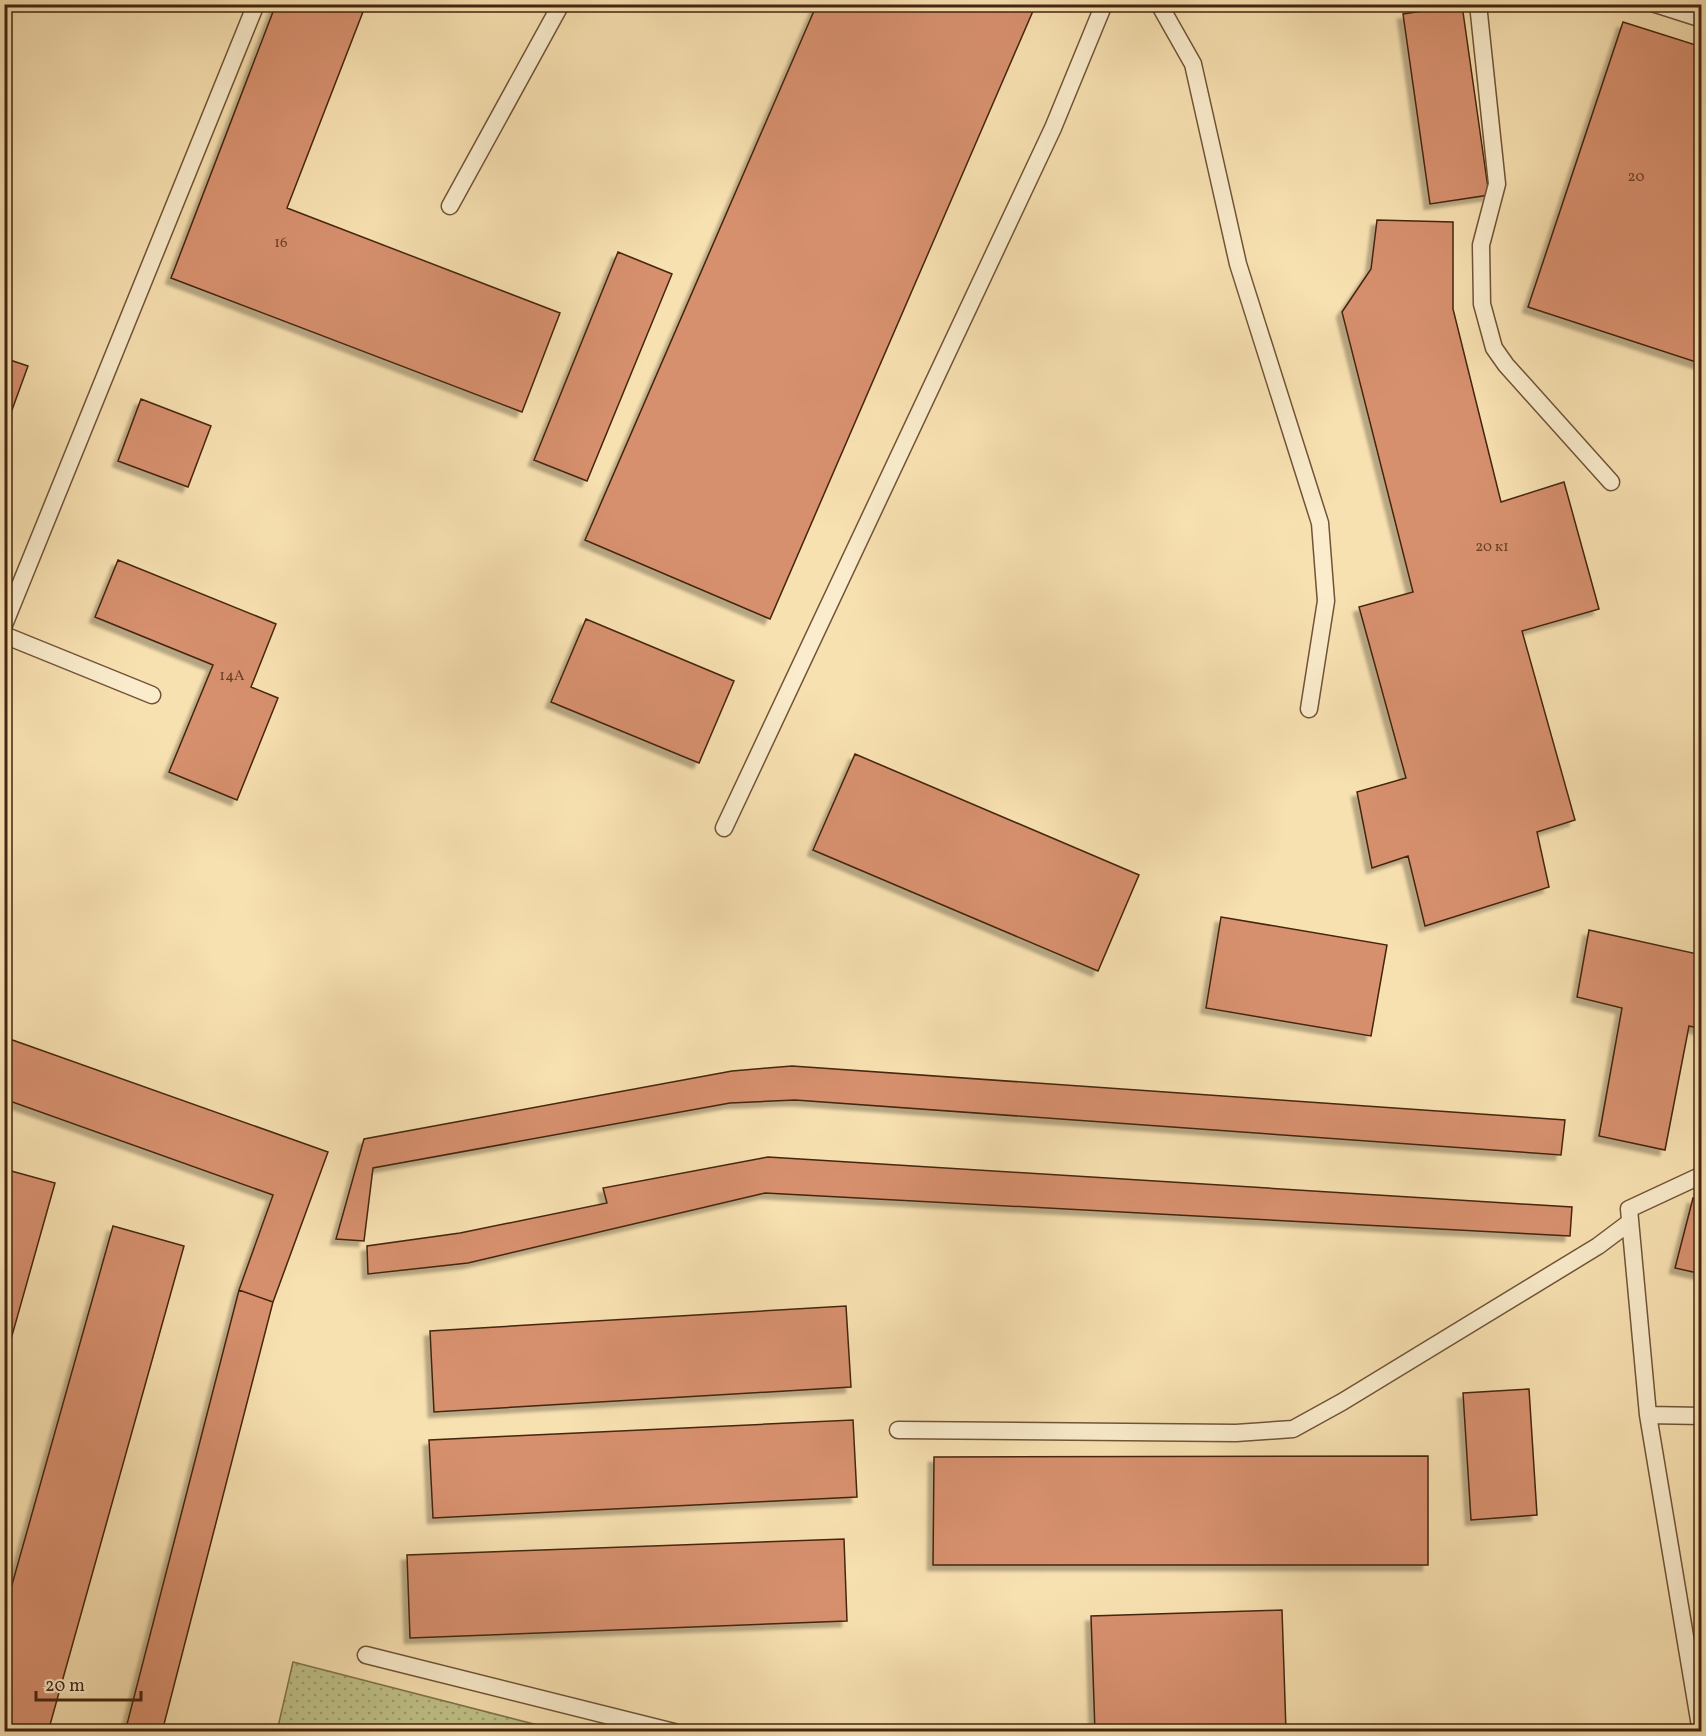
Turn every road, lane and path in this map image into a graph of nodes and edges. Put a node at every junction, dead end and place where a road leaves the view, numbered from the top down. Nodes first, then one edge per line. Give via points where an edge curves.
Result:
1 (256, 4) edge
2 (561, 4) edge
3 (1104, 4) edge
4 (1159, 4) edge
5 (1478, 4) edge
6 (1655, 4) edge
7 (1701, 19) edge
8 (450, 206) dead end
9 (1611, 482) dead end
10 (4, 625) edge
11 (4, 635) edge
12 (152, 695) dead end
13 (1310, 709) dead end
14 (724, 828) dead end
15 (1701, 1175) edge
16 (1630, 1222) junction
17 (1648, 1414) junction
18 (1701, 1416) edge
19 (898, 1430) dead end
20 (366, 1655) dead end
21 (674, 1731) edge
22 (1701, 1731) edge

1 - 10 lane
2 - 8 lane
3 - 14 lane via 1048,139
4 - 13 lane via 1193,64 1238,264 1320,523 1326,601
5 - 9 lane via 1497,184 1481,245 1482,304 1494,348
6 - 7 lane
11 - 12 lane
15 - 16 lane via 1629,1209
16 - 17 lane
16 - 19 lane via 1598,1246 1293,1429 1236,1433
17 - 18 lane
17 - 22 lane
20 - 21 lane

